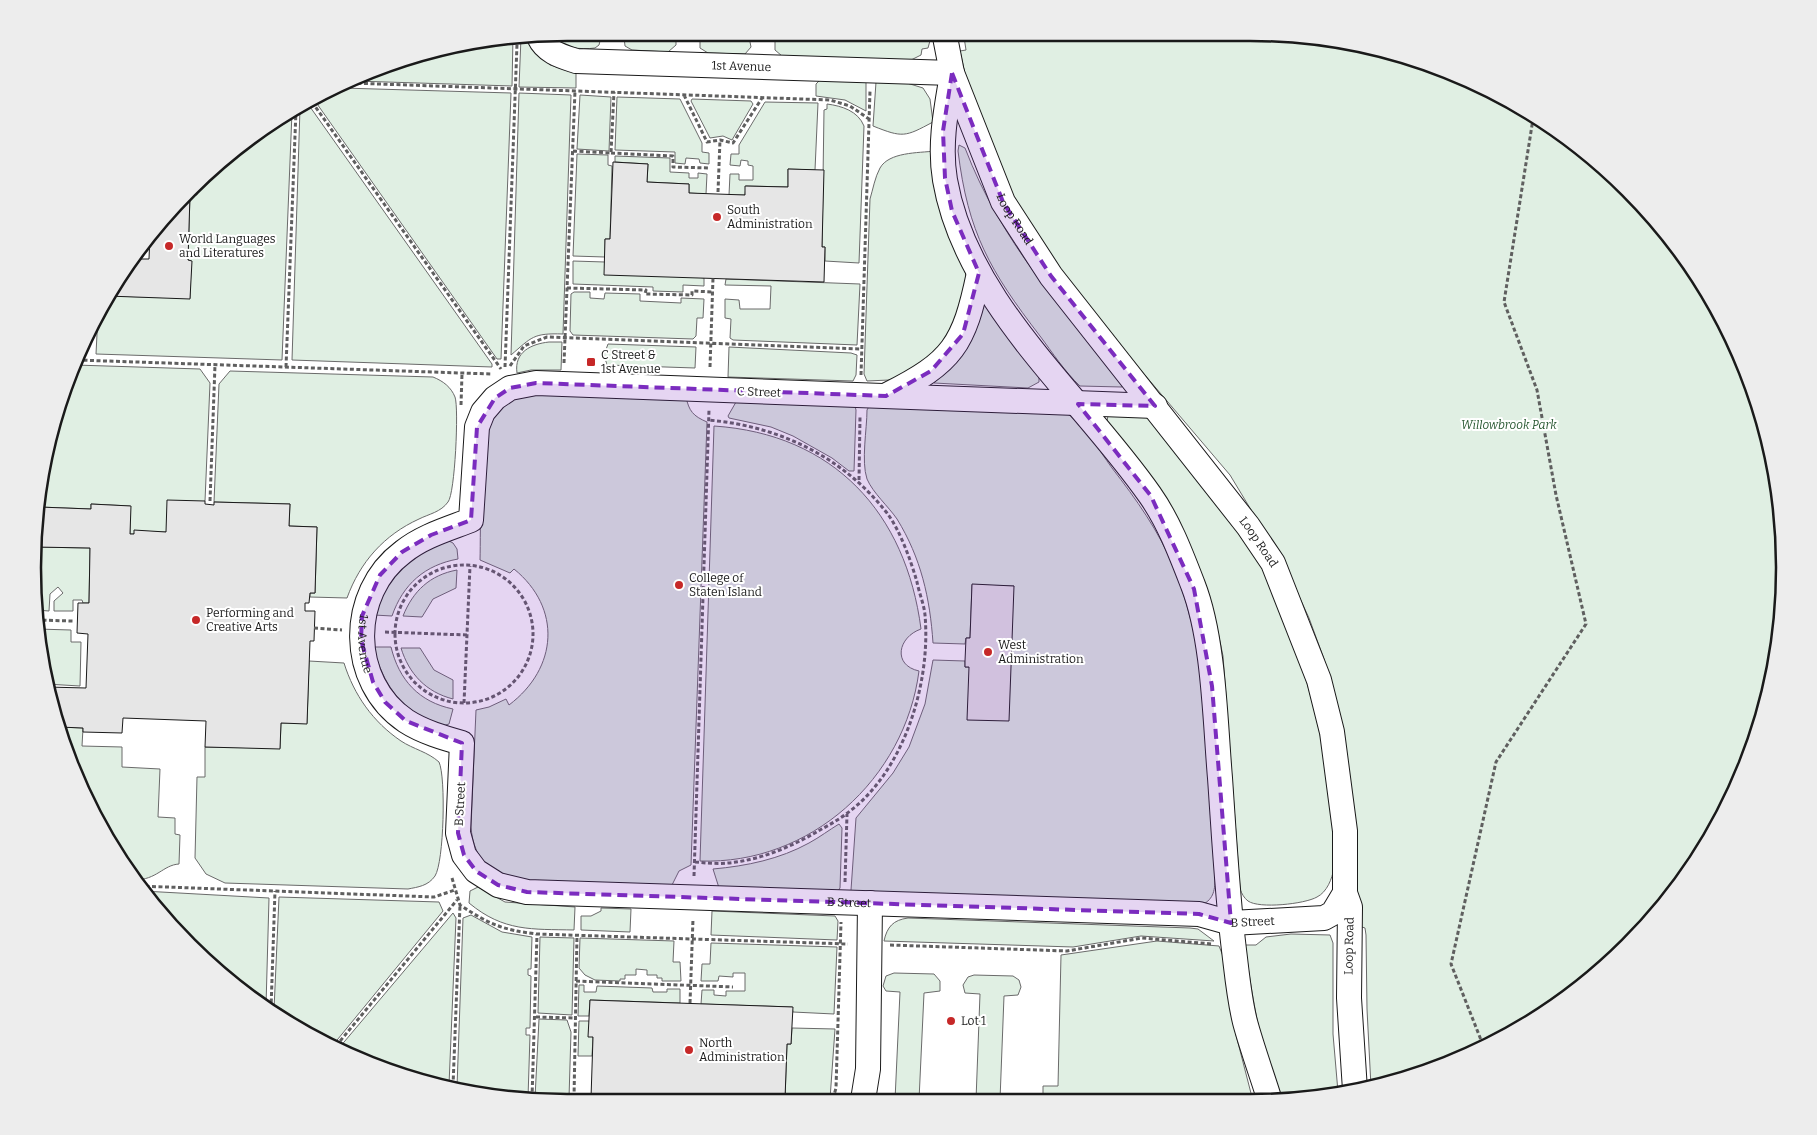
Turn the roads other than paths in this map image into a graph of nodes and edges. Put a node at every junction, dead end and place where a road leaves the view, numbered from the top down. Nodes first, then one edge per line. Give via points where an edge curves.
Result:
1 (946, 41) edge
2 (542, 42) edge
3 (952, 73) junction
4 (979, 273) junction
5 (886, 396) junction
6 (1078, 404) junction
7 (1154, 406) junction
8 (472, 520) joint
9 (462, 743) joint
10 (1344, 893) junction
11 (870, 903) junction
12 (1232, 933) junction
13 (1355, 1083) edge
14 (1268, 1093) edge
15 (864, 1094) edge

1 - 3 street, Loop Road
2 - 3 street, 1st Avenue via 553,53 576,61
3 - 4 street, Loop Road via 943,131 945,178 952,211
3 - 7 street, Loop Road via 1003,202 1051,276
4 - 5 street via 963,334 948,354 931,371
4 - 6 street, Loop Road via 1006,315
5 - 6 street, C Street
5 - 8 street, C Street via 536,383 510,388 483,412 477,427
6 - 7 street, C Street
6 - 12 street, Loop Road via 1151,496 1194,589 1212,686
7 - 10 street, Loop Road via 1274,563 1305,641 1332,732 1345,831
8 - 9 street, 1st Avenue via 431,535 402,552 380,575 362,616 361,640 372,682 385,702 406,721
9 - 11 street, B Street via 458,833 464,855 476,871 498,885 527,892
10 - 12 street, B Street via 1333,913 1324,918
10 - 13 street, Loop Road via 1350,907 1349,1007
11 - 12 street, B Street via 1200,914
11 - 15 street via 868,1069
12 - 14 street, Loop Road via 1245,1022

